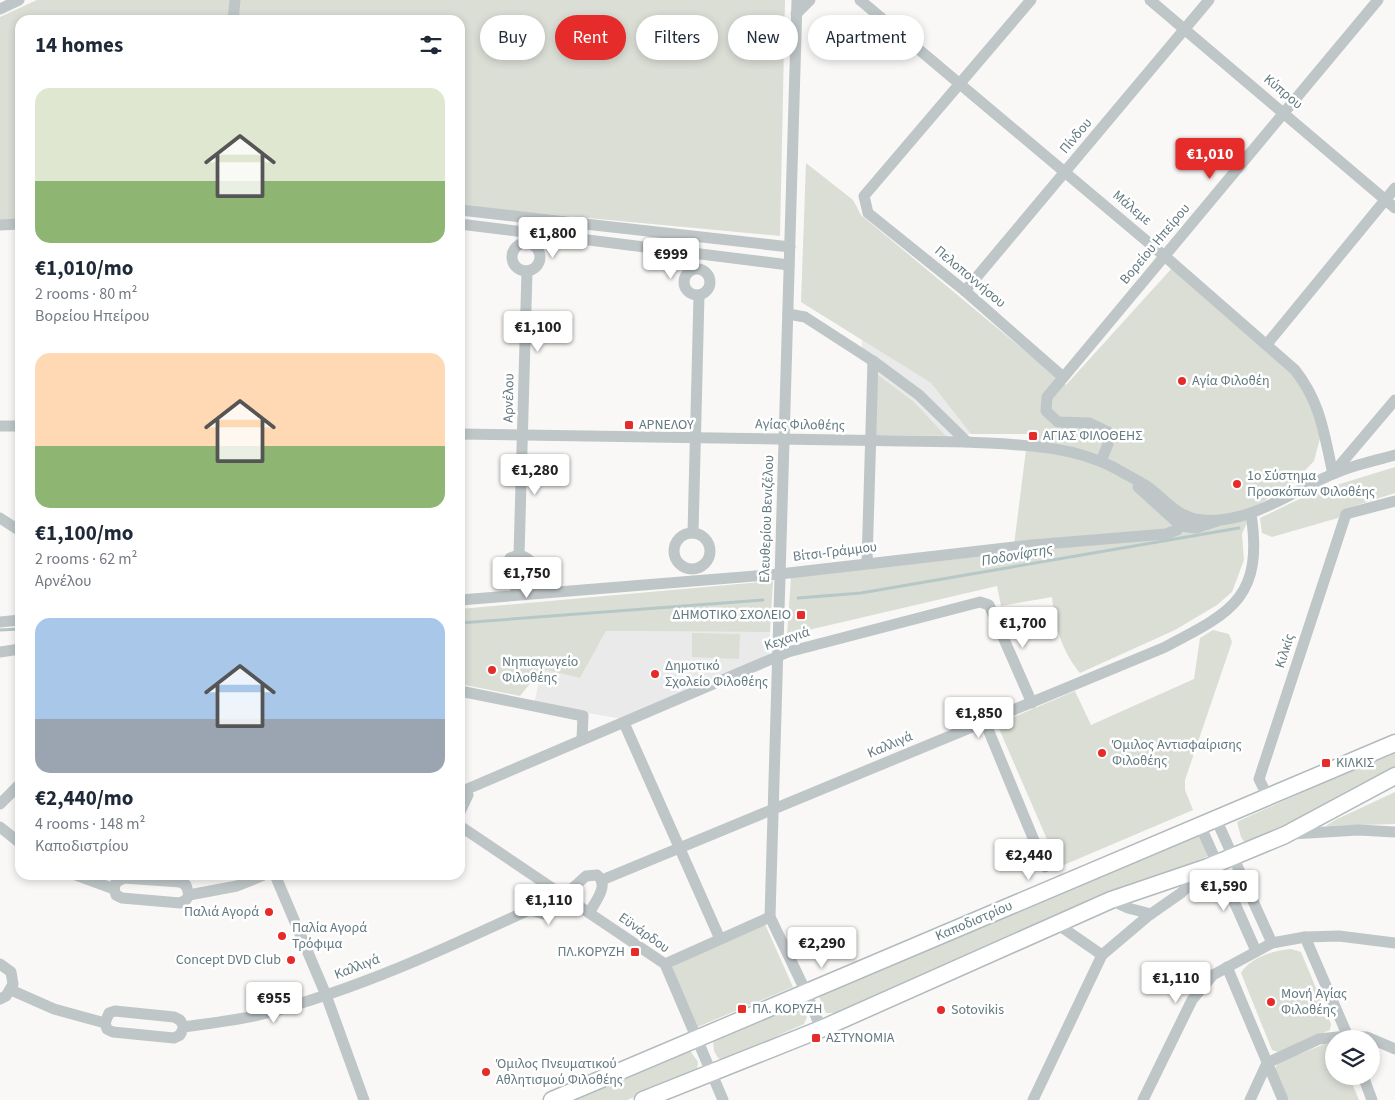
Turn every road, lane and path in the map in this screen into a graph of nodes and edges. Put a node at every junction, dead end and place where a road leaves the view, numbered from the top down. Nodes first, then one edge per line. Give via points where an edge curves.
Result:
1 (19, 0) edge
2 (235, 0) edge
3 (797, 0) edge
4 (810, 0) edge
5 (860, 0) edge
6 (1031, 0) edge
7 (1150, 0) edge
8 (1209, 0) edge
9 (1378, 0) edge
10 (6, 5) edge
11 (796, 14) junction
12 (234, 15) edge
13 (1184, 29) junction
14 (961, 83) junction
15 (1284, 112) junction
16 (1065, 171) junction
17 (1395, 188) edge
18 (1385, 200) junction
19 (1395, 208) edge
20 (465, 211) edge
21 (15, 224) edge
22 (0, 225) edge
23 (465, 225) edge
24 (790, 247) junction
25 (1164, 256) junction
26 (789, 265) junction
27 (527, 271) dead end
28 (965, 291) junction
29 (699, 295) dead end
30 (788, 314) junction
31 (1267, 344) junction
32 (872, 361) junction
33 (1063, 377) junction
34 (1395, 400) edge
35 (0, 426) edge
36 (15, 426) edge
37 (465, 434) edge
38 (524, 435) junction
39 (696, 438) junction
40 (784, 439) junction
41 (870, 441) junction
42 (967, 442) junction
43 (1349, 455) junction
44 (1395, 455) edge
45 (1101, 461) junction
46 (1358, 465) junction
47 (1333, 474) junction
48 (1132, 479) junction
49 (1395, 501) edge
50 (1251, 514) junction
51 (1187, 516) junction
52 (0, 518) edge
53 (1221, 518) junction
54 (1181, 526) junction
55 (15, 528) edge
56 (693, 533) junction
57 (519, 555) junction
58 (867, 563) junction
59 (780, 574) junction
60 (695, 575) junction
61 (519, 592) junction
62 (465, 599) edge
63 (15, 620) edge
64 (0, 622) edge
65 (15, 650) edge
66 (0, 652) edge
67 (778, 657) junction
68 (465, 692) edge
69 (1032, 703) junction
70 (985, 722) junction
71 (624, 723) junction
72 (582, 739) junction
73 (1395, 744) edge
74 (1395, 776) edge
75 (465, 787) edge
76 (15, 789) edge
77 (465, 792) edge
78 (1268, 797) junction
79 (465, 803) edge
80 (0, 804) edge
81 (773, 810) junction
82 (1216, 819) junction
83 (1200, 825) junction
84 (0, 827) edge
85 (465, 829) edge
86 (1395, 832) edge
87 (1285, 835) junction
88 (15, 839) edge
89 (679, 847) junction
90 (1219, 862) junction
91 (1046, 867) dead end
92 (90, 880) edge
93 (120, 880) edge
94 (152, 880) edge
95 (252, 880) edge
96 (277, 880) edge
97 (602, 880) junction
98 (543, 882) junction
99 (114, 889) junction
100 (190, 894) junction
101 (565, 897) junction
102 (1111, 900) junction
103 (533, 908) junction
104 (589, 913) junction
105 (1151, 914) junction
106 (770, 917) junction
107 (1057, 924) junction
108 (1305, 936) junction
109 (720, 939) junction
110 (1272, 943) junction
111 (1395, 943) edge
112 (1256, 951) junction
113 (1102, 955) junction
114 (0, 964) edge
115 (665, 964) junction
116 (1227, 967) junction
117 (11, 990) junction
118 (806, 992) junction
119 (326, 996) junction
120 (0, 999) edge
121 (104, 1023) junction
122 (184, 1027) junction
123 (821, 1029) junction
124 (1345, 1030) edge
125 (697, 1039) junction
126 (1325, 1039) edge
127 (1380, 1042) edge
128 (1395, 1048) edge
129 (1267, 1063) junction
130 (711, 1072) junction
131 (1366, 1085) edge
132 (364, 1100) edge
133 (552, 1100) edge
134 (643, 1100) edge
135 (723, 1100) edge
136 (1033, 1100) edge
137 (1143, 1100) edge
138 (1250, 1100) edge
139 (1283, 1100) edge
140 (1372, 1100) edge

1 - 10 street
2 - 12 street
3 - 11 street, Ελευθερίου Βενιζέλου
4 - 11 street
5 - 14 street, Μάλεμε
6 - 14 street
7 - 13 street, Κύπρου
8 - 13 street, Πίνδου
9 - 15 street, Βορείου Ηπείρου
11 - 24 street, Ελευθερίου Βενιζέλου
13 - 15 street, Κύπρου
13 - 16 street, Πίνδου
14 - 16 street, Μάλεμε
14 - 28 street, Πελοποννήσου via 864,196 868,213
15 - 18 street, Κύπρου
15 - 25 street, Βορείου Ηπείρου
16 - 25 street, Μάλεμε
16 - 28 street, Πίνδου
17 - 18 street
18 - 19 street, Κύπρου
18 - 31 street
20 - 24 street
21 - 22 street
23 - 26 street
24 - 26 street, Ελευθερίου Βενιζέλου
25 - 31 street, Μάλεμε
25 - 33 street, Βορείου Ηπείρου
26 - 30 street, Ελευθερίου Βενιζέλου
27 - 38 street, Αρνέλου
28 - 33 street, Πελοποννήσου
29 - 39 street
30 - 32 street via 806,318
30 - 40 street, Ελευθερίου Βενιζέλου
31 - 47 street, Μάλεμε via 1295,370 1316,402
32 - 41 street
32 - 42 street via 919,395
33 - 45 street, Βορείου Ηπείρου via 1047,397 1046,411 1058,422 1089,423 1108,432 1108,444
34 - 43 street
35 - 36 street
37 - 38 street, Αγίας Φιλοθέης
38 - 39 street, Αγίας Φιλοθέης
38 - 57 street, Αρνέλου
39 - 40 street, Αγίας Φιλοθέης
39 - 56 street
40 - 41 street, Αγίας Φιλοθέης
40 - 59 street, Ελευθερίου Βενιζέλου
41 - 42 street, Αγίας Φιλοθέης
41 - 58 street
42 - 45 street, Αγίας Φιλοθέης via 1044,447
43 - 46 street via 1349,460
43 - 47 street
44 - 46 street
45 - 48 street, Αγίας Φιλοθέης
46 - 47 street
47 - 50 street
48 - 51 street, Αγίας Φιλοθέης via 1144,484
48 - 54 street, Αγίας Φιλοθέης
49 - 78 street, Κιλκίς via 1346,514 1259,780
50 - 53 street
50 - 69 street, Καλλιγά via 1253,567 1242,594 1231,608 1163,648
51 - 53 street via 1195,519
51 - 54 street
52 - 55 street
53 - 54 street via 1196,528
54 - 58 street, Βίτσι-Γράμμου via 1166,534
56 - 60 street via 704,537 710,547 705,564
56 - 60 street via 677,540 674,552 678,563
57 - 61 street via 529,559 534,568 532,579
57 - 61 street via 510,558 503,571 506,580
58 - 59 street, Βίτσι-Γράμμου
59 - 60 street, Βίτσι-Γράμμου
59 - 67 street, Ελευθερίου Βενιζέλου
60 - 61 street, Βίτσι-Γράμμου
61 - 62 street, Βίτσι-Γράμμου
63 - 64 street
65 - 66 street
67 - 69 street, Κεχαγιά via 834,639 980,602 989,605
67 - 71 street, Κεχαγιά
67 - 81 street, Ελευθερίου Βενιζέλου
68 - 72 street via 583,716
69 - 70 street, Καλλιγά
70 - 81 street, Καλλιγά
70 - 91 street
71 - 72 street, Κεχαγιά
71 - 89 street
72 - 75 street, Κεχαγιά
73 - 78 main road, Καποδιστρίου
74 - 87 main road
76 - 80 street
77 - 79 street, Κεχαγιά via 468,798
78 - 82 main road, Καποδιστρίου
81 - 89 street, Καλλιγά
81 - 106 street, Ελευθερίου Βενιζέλου
82 - 83 main road, Καποδιστρίου
82 - 90 street
83 - 90 street
83 - 118 main road, Καποδιστρίου
84 - 88 street
85 - 98 street, Εϋνάρδου
86 - 87 street via 1358,830
87 - 90 main road
89 - 97 street, Καλλιγά
89 - 109 street
90 - 102 main road
90 - 105 street
90 - 110 street
90 - 112 street
92 - 99 street
93 - 99 street
94 - 100 street via 180,882 186,885
95 - 100 street via 237,886
96 - 119 street
97 - 101 street, Καλλιγά via 590,874
97 - 104 street via 603,886
98 - 101 street, Εϋνάρδου
98 - 103 street via 532,902
99 - 100 street via 122,898 178,903
101 - 103 street, Καλλιγά via 547,913 540,914
101 - 104 street, Εϋνάρδου
102 - 105 street
102 - 107 main road
103 - 119 street, Καλλιγά via 450,947
104 - 115 street, Εϋνάρδου
105 - 113 street
106 - 109 street
106 - 118 street, Ελευθερίου Βενιζέλου
107 - 113 street
107 - 123 main road
108 - 110 street
108 - 111 street via 1339,936
108 - 124 street
109 - 115 street
110 - 112 street
112 - 116 street
113 - 136 street
114 - 117 street via 11,972 14,984
115 - 125 street, Εϋνάρδου
116 - 129 street
116 - 137 street via 1213,974 1192,1000
117 - 120 street
117 - 121 street, Καλλιγά via 54,1010
118 - 123 street, Ελευθερίου Βενιζέλου
118 - 125 main road, Καποδιστρίου
119 - 122 street, Καλλιγά via 258,1015
119 - 132 street
121 - 122 street, Καλλιγά via 113,1032 174,1038
121 - 122 street via 109,1013 116,1011 174,1017
123 - 130 main road
125 - 130 street, Εϋνάρδου
125 - 133 main road, Καποδιστρίου
126 - 129 street
127 - 128 street
129 - 138 street
129 - 139 street
130 - 134 main road
130 - 135 street, Εϋνάρδου
131 - 140 street

